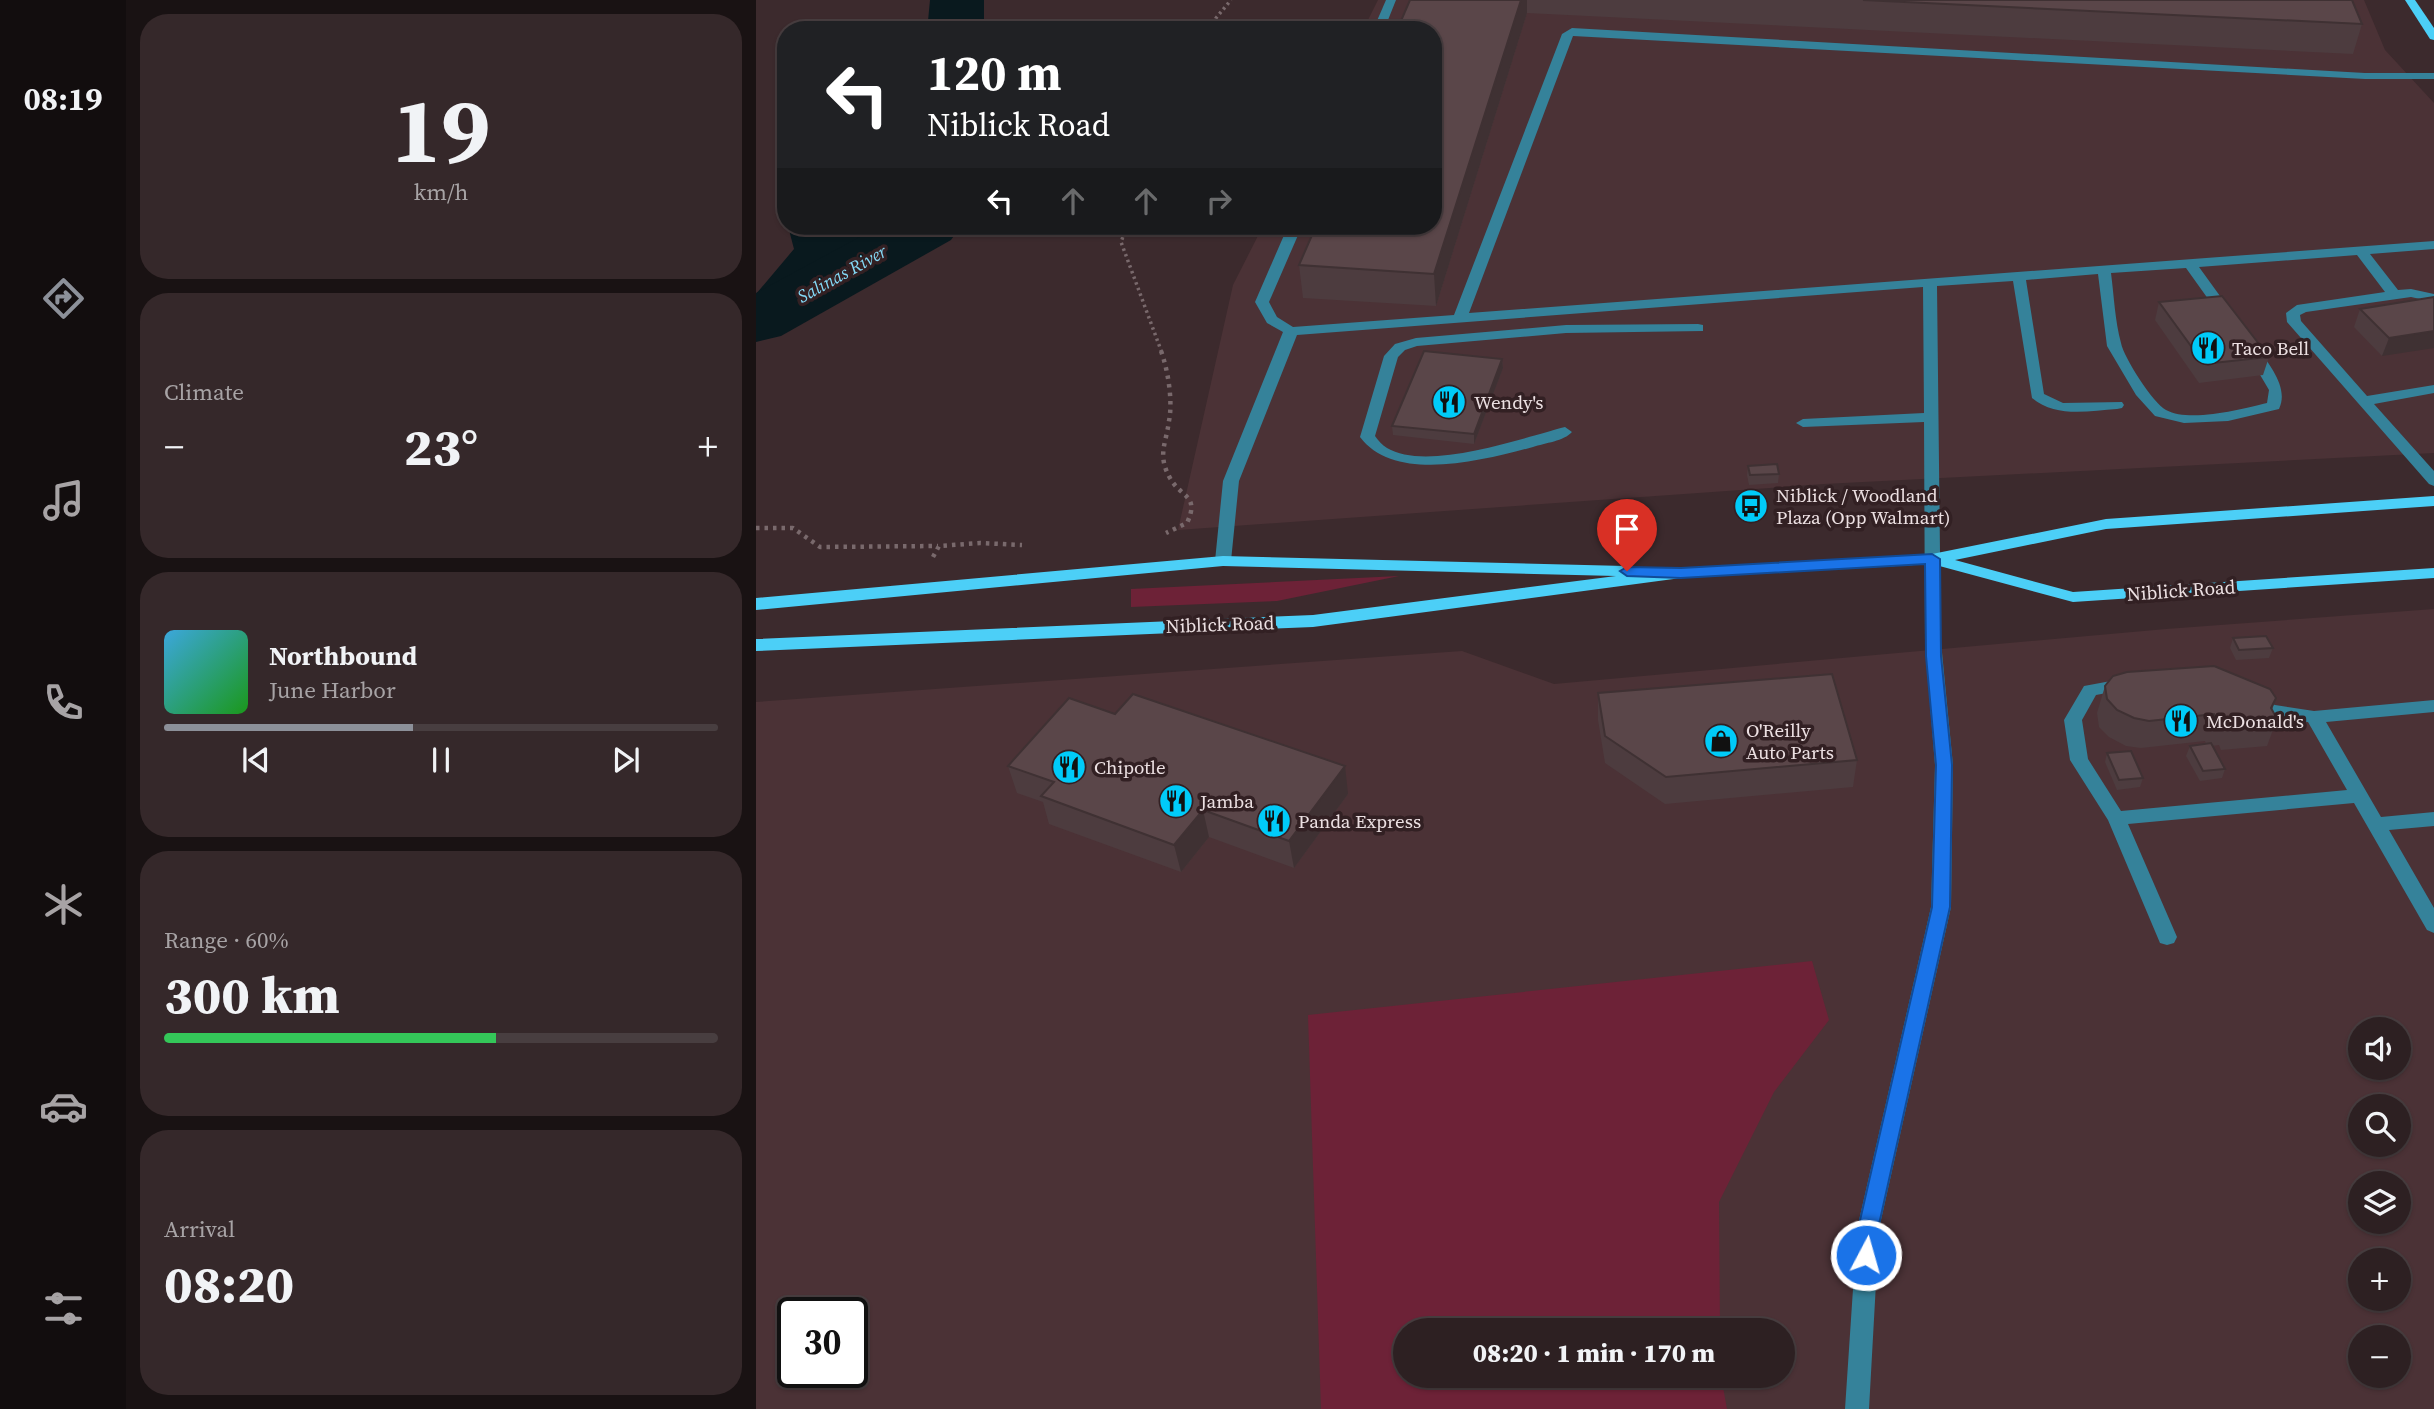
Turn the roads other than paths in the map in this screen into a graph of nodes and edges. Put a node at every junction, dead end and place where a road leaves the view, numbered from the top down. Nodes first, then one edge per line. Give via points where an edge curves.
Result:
1 (1391, 0) edge
2 (2410, 0) edge
3 (1382, 21) edge
4 (2434, 37) edge
5 (2434, 76) edge
6 (1291, 235) edge
7 (2434, 245) edge
8 (2360, 250) junction
9 (2189, 263) junction
10 (2104, 270) junction
11 (2020, 276) junction
12 (1930, 283) junction
13 (2394, 295) junction
14 (2434, 298) edge
15 (1460, 318) junction
16 (1698, 328) dead end
17 (1291, 331) junction
18 (2434, 389) edge
19 (2364, 401) junction
20 (2117, 405) dead end
21 (1931, 417) junction
22 (1803, 423) dead end
23 (1565, 432) dead end
24 (2434, 481) edge
25 (2434, 501) edge
26 (1932, 559) junction
27 (1223, 561) junction
28 (1681, 573) junction
29 (2434, 573) edge
30 (756, 604) edge
31 (756, 645) edge
32 (2140, 682) edge
33 (2238, 693) edge
34 (2434, 706) edge
35 (2314, 718) junction
36 (2359, 796) junction
37 (2116, 818) junction
38 (2434, 819) edge
39 (2375, 824) junction
40 (2434, 925) edge
41 (2167, 937) dead end
42 (1857, 1409) edge

1 - 3 street
2 - 4 main road
5 - 15 street via 2365,76 1572,31
6 - 17 street via 1262,302 1272,320
7 - 8 street
8 - 9 street
8 - 13 street
9 - 10 street
9 - 10 street via 2265,368 2276,390 2274,406 2228,417 2184,419 2160,413 2143,396 2114,346
10 - 11 street
11 - 12 street
11 - 20 street via 2037,396 2057,407
12 - 15 street
12 - 21 street
13 - 14 street
13 - 19 street via 2293,313 2294,322
15 - 17 street
16 - 23 street via 1566,330 1400,347 1391,356 1367,438 1388,457 1423,459 1492,453
17 - 27 street via 1231,481
18 - 19 street
19 - 24 street
21 - 22 street
21 - 26 street
25 - 26 main road, Niblick Road via 2106,524
26 - 28 main road, Niblick Road
26 - 29 main road, Niblick Road via 2073,597
26 - 42 street via 1933,656 1944,765 1941,907 1868,1229
27 - 28 main road, Niblick Road
27 - 30 main road, Niblick Road
28 - 31 main road, Niblick Road via 1313,621
32 - 37 street via 2090,690 2073,720 2079,760
33 - 35 street via 2271,711
34 - 35 street
35 - 36 street
36 - 37 street
36 - 39 street
37 - 41 street
38 - 39 street
39 - 40 street

